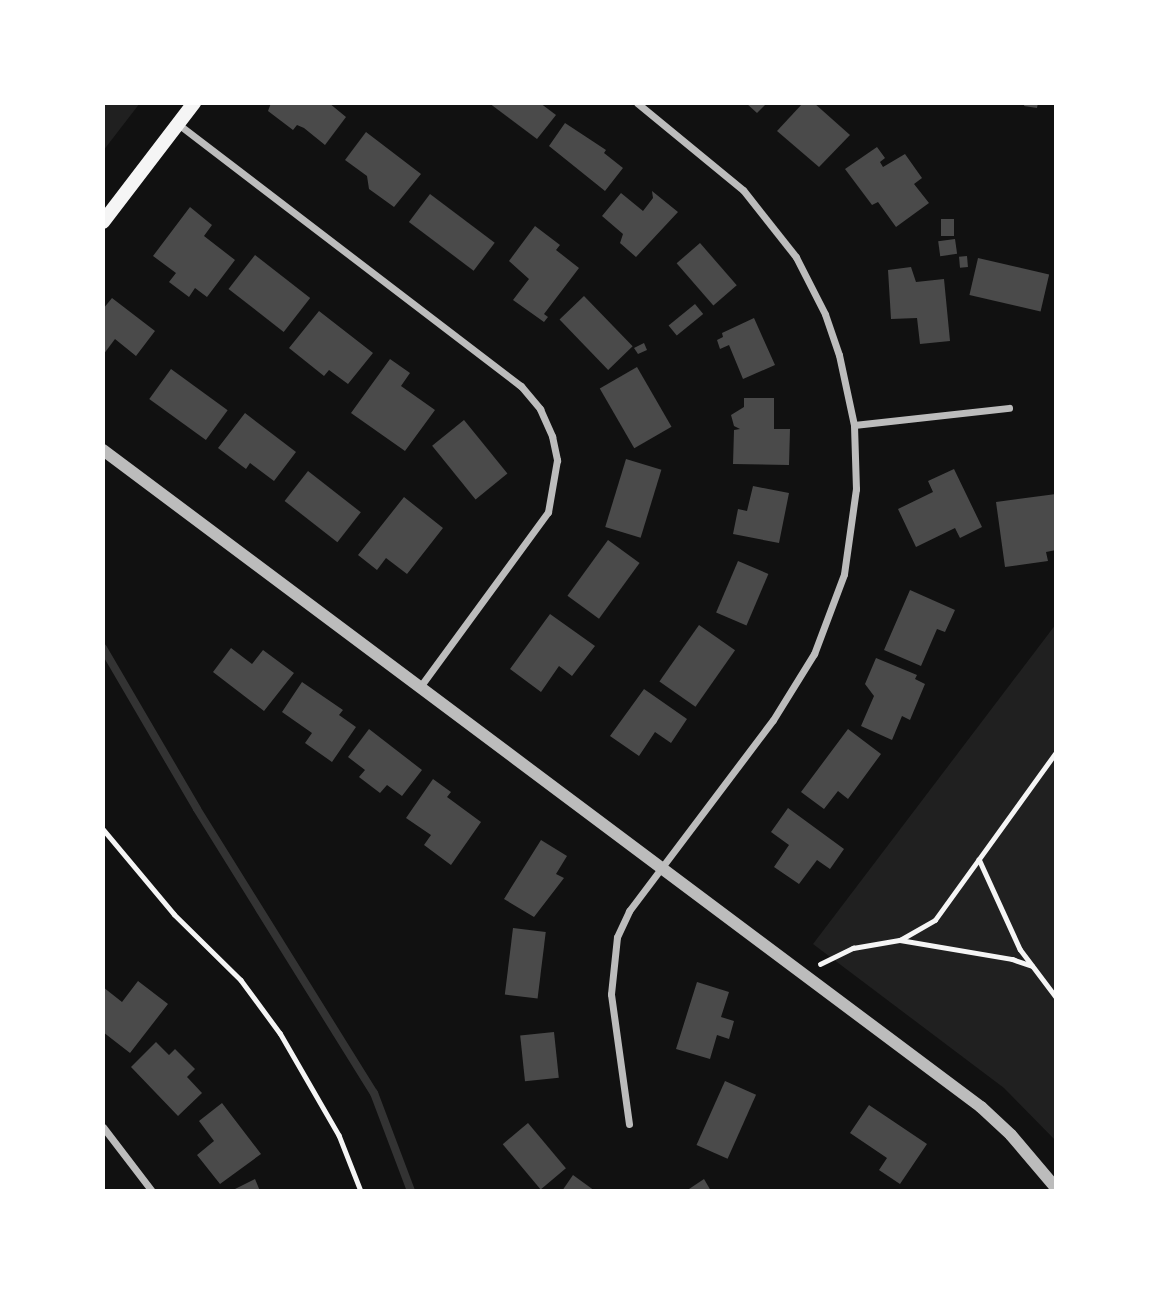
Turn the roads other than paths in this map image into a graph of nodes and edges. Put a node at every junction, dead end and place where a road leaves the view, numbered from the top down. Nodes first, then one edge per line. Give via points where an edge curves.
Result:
1 (194, 103) edge
2 (637, 103) edge
3 (178, 124) junction
4 (103, 222) edge
5 (1009, 408) dead end
6 (854, 425) junction
7 (103, 450) edge
8 (420, 687) junction
9 (661, 867) junction
10 (629, 1124) dead end
11 (103, 1127) edge
12 (1056, 1188) edge
13 (152, 1191) edge

1 - 3 main road
2 - 6 street via 743,190 796,257 832,334
3 - 4 main road
3 - 8 street via 521,386 540,410 552,436 557,460 548,512
5 - 6 street
6 - 9 street via 852,532 831,615 793,691
7 - 8 street
8 - 9 street
9 - 10 street via 629,911 611,965
9 - 12 street via 981,1107 1012,1135
11 - 13 street

